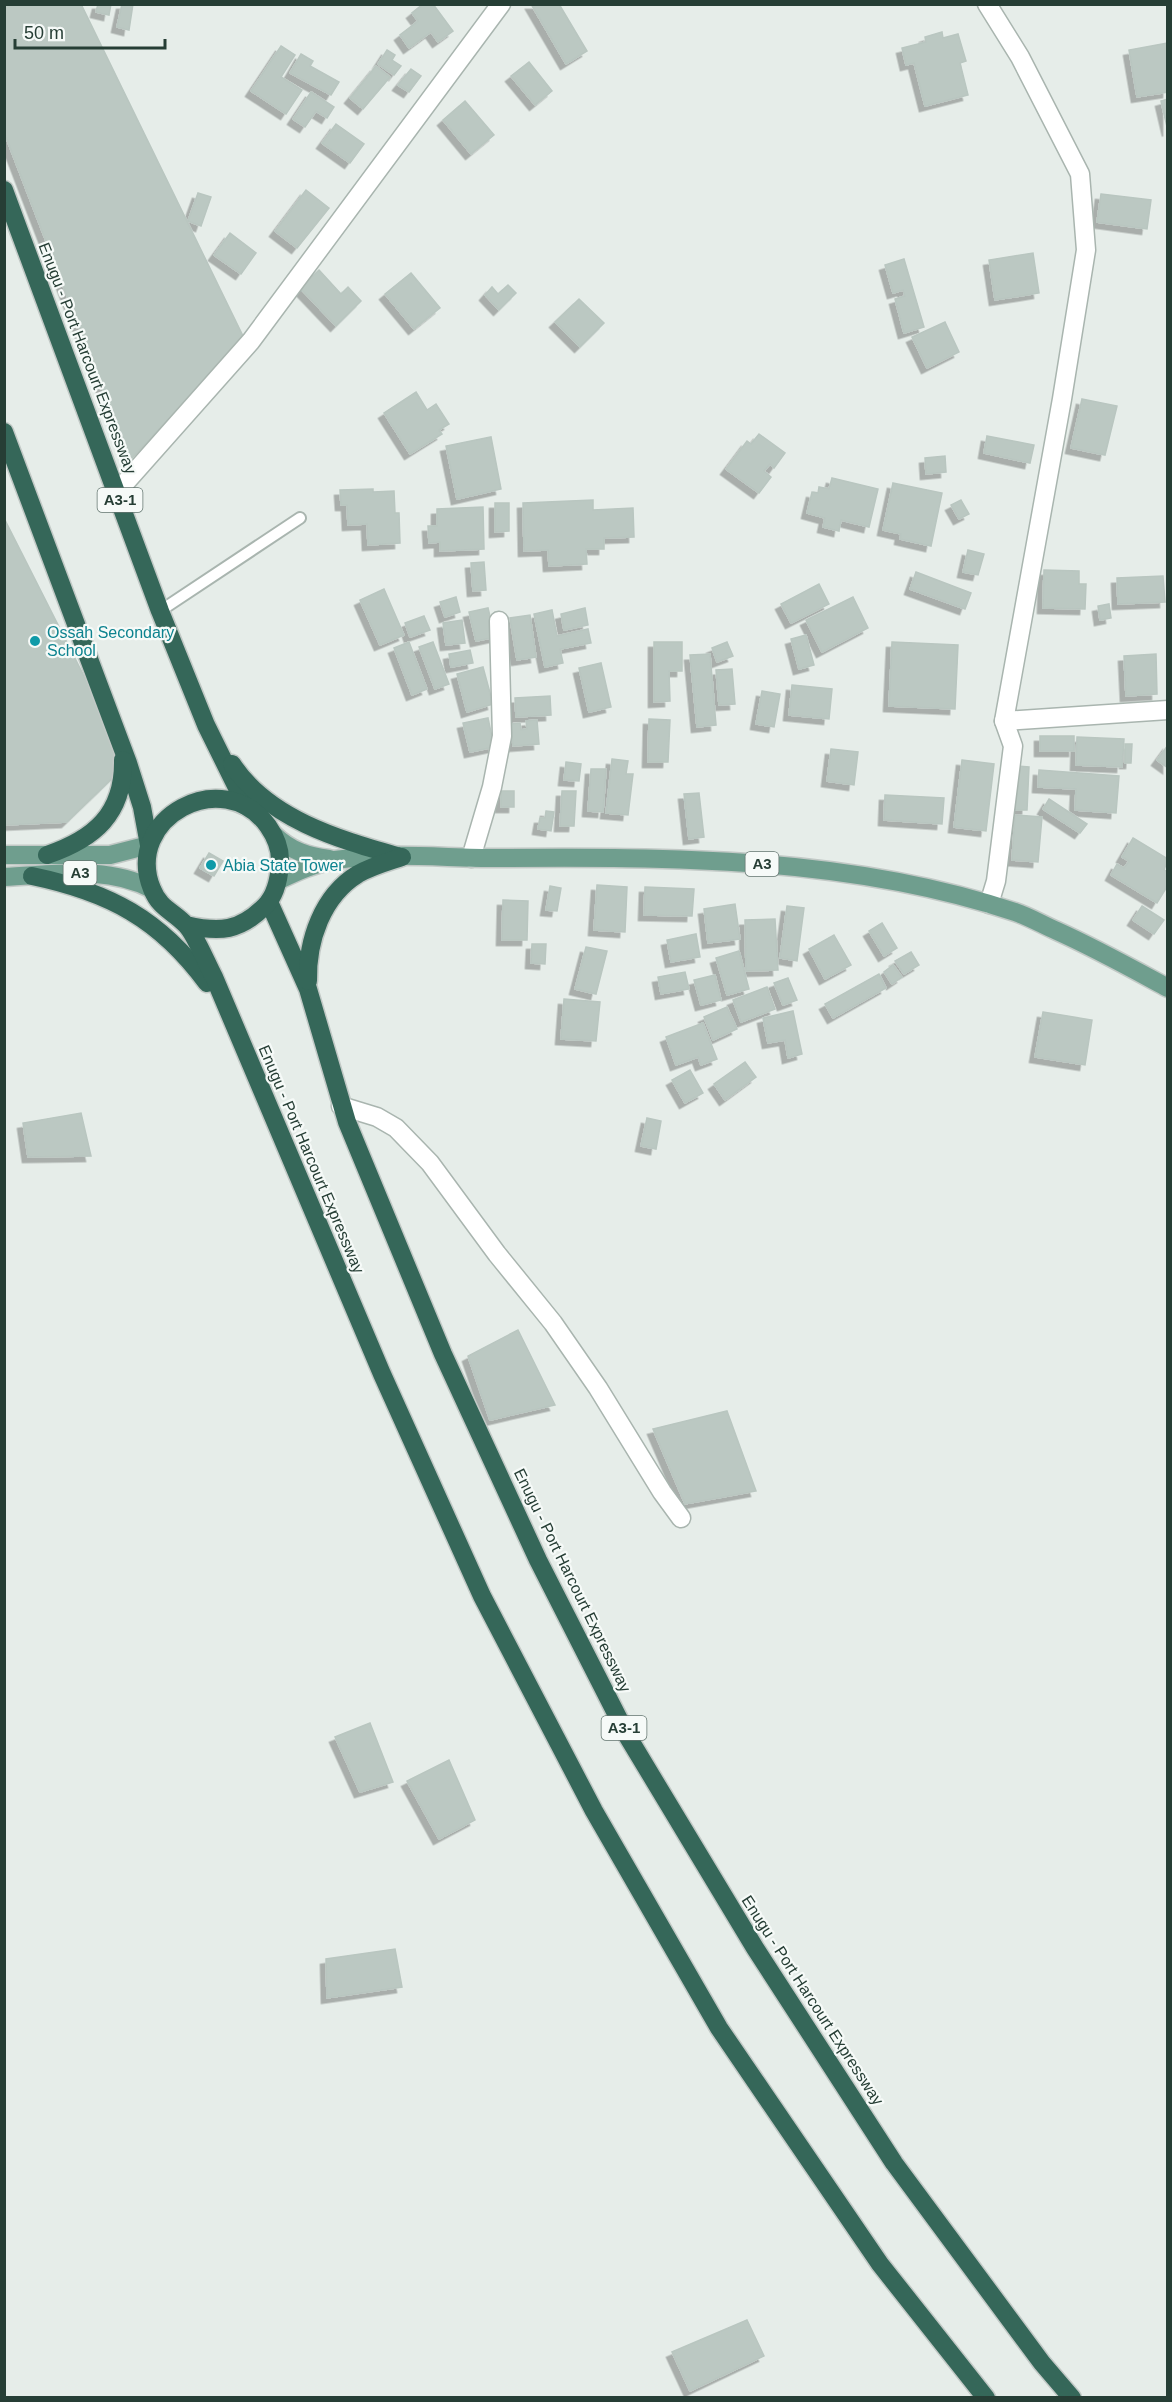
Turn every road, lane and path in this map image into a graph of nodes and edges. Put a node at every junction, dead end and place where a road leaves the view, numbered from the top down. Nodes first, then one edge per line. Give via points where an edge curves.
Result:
1 (501, 4) edge
2 (987, 4) edge
3 (4, 190) edge
4 (4, 432) edge
5 (117, 492) junction
6 (300, 518) dead end
7 (160, 610) junction
8 (499, 621) dead end
9 (199, 708) junction
10 (1167, 710) edge
11 (1004, 721) junction
12 (122, 746) junction
13 (246, 806) junction
14 (274, 835) junction
15 (149, 845) junction
16 (4, 855) edge
17 (47, 855) junction
18 (401, 856) junction
19 (471, 858) junction
20 (334, 860) junction
21 (32, 876) junction
22 (4, 877) edge
23 (279, 880) junction
24 (152, 889) junction
25 (269, 902) junction
26 (989, 904) junction
27 (186, 925) junction
28 (308, 988) junction
29 (1167, 988) edge
30 (232, 1018) junction
31 (341, 1106) junction
32 (681, 1518) dead end
33 (986, 2397) edge
34 (1072, 2397) edge

1 - 5 street via 251,341
2 - 11 street via 1020,57 1080,174 1086,250
3 - 5 highway, Enugu - Port Harcourt Expressway / A3-1
4 - 12 highway, A3-1
5 - 7 highway, Enugu - Port Harcourt Expressway / A3-1
6 - 7 lane
7 - 9 highway, Enugu - Port Harcourt Expressway / A3-1
8 - 19 street via 502,736
9 - 13 highway, Enugu - Port Harcourt Expressway / A3-1
9 - 18 highway via 237,771 259,795 344,841
10 - 11 street
11 - 26 street via 1013,746 996,881
12 - 15 highway, A3-1 via 142,807
12 - 17 highway via 119,795 104,820 88,837
13 - 14 highway, A3-1 via 261,817
13 - 15 highway, A3-1 via 224,798 201,799 179,808 161,824
14 - 20 main road, A3 via 295,851
14 - 23 highway, A3-1 via 280,858
15 - 17 main road, A3 via 110,855
15 - 24 highway, A3-1 via 147,868
16 - 17 main road, A3
18 - 19 main road, A3
18 - 20 main road, A3
18 - 28 highway via 356,876 327,906 310,944
19 - 26 main road, A3 via 653,857 787,866 882,879
20 - 23 main road, A3
21 - 22 main road, A3
21 - 24 main road, A3 via 114,875
21 - 30 highway via 95,892 151,923 196,967
23 - 25 highway, A3-1
24 - 27 highway, A3-1 via 165,910
25 - 27 highway, A3-1 via 253,918 232,928 209,931
25 - 28 highway, Enugu - Port Harcourt Expressway
26 - 29 main road, A3 via 1017,912
27 - 30 highway, Enugu - Port Harcourt Expressway / A3-1
28 - 31 highway, Enugu - Port Harcourt Expressway / A3-1
30 - 33 highway, Enugu - Port Harcourt Expressway / A3-1 via 382,1374 472,1575 594,1811 719,2028 880,2264
31 - 32 street via 378,1117 396,1128 430,1163 553,1323
31 - 34 highway, Enugu - Port Harcourt Expressway / A3-1 via 444,1354 538,1560 628,1737 755,1948 894,2163 1042,2363

